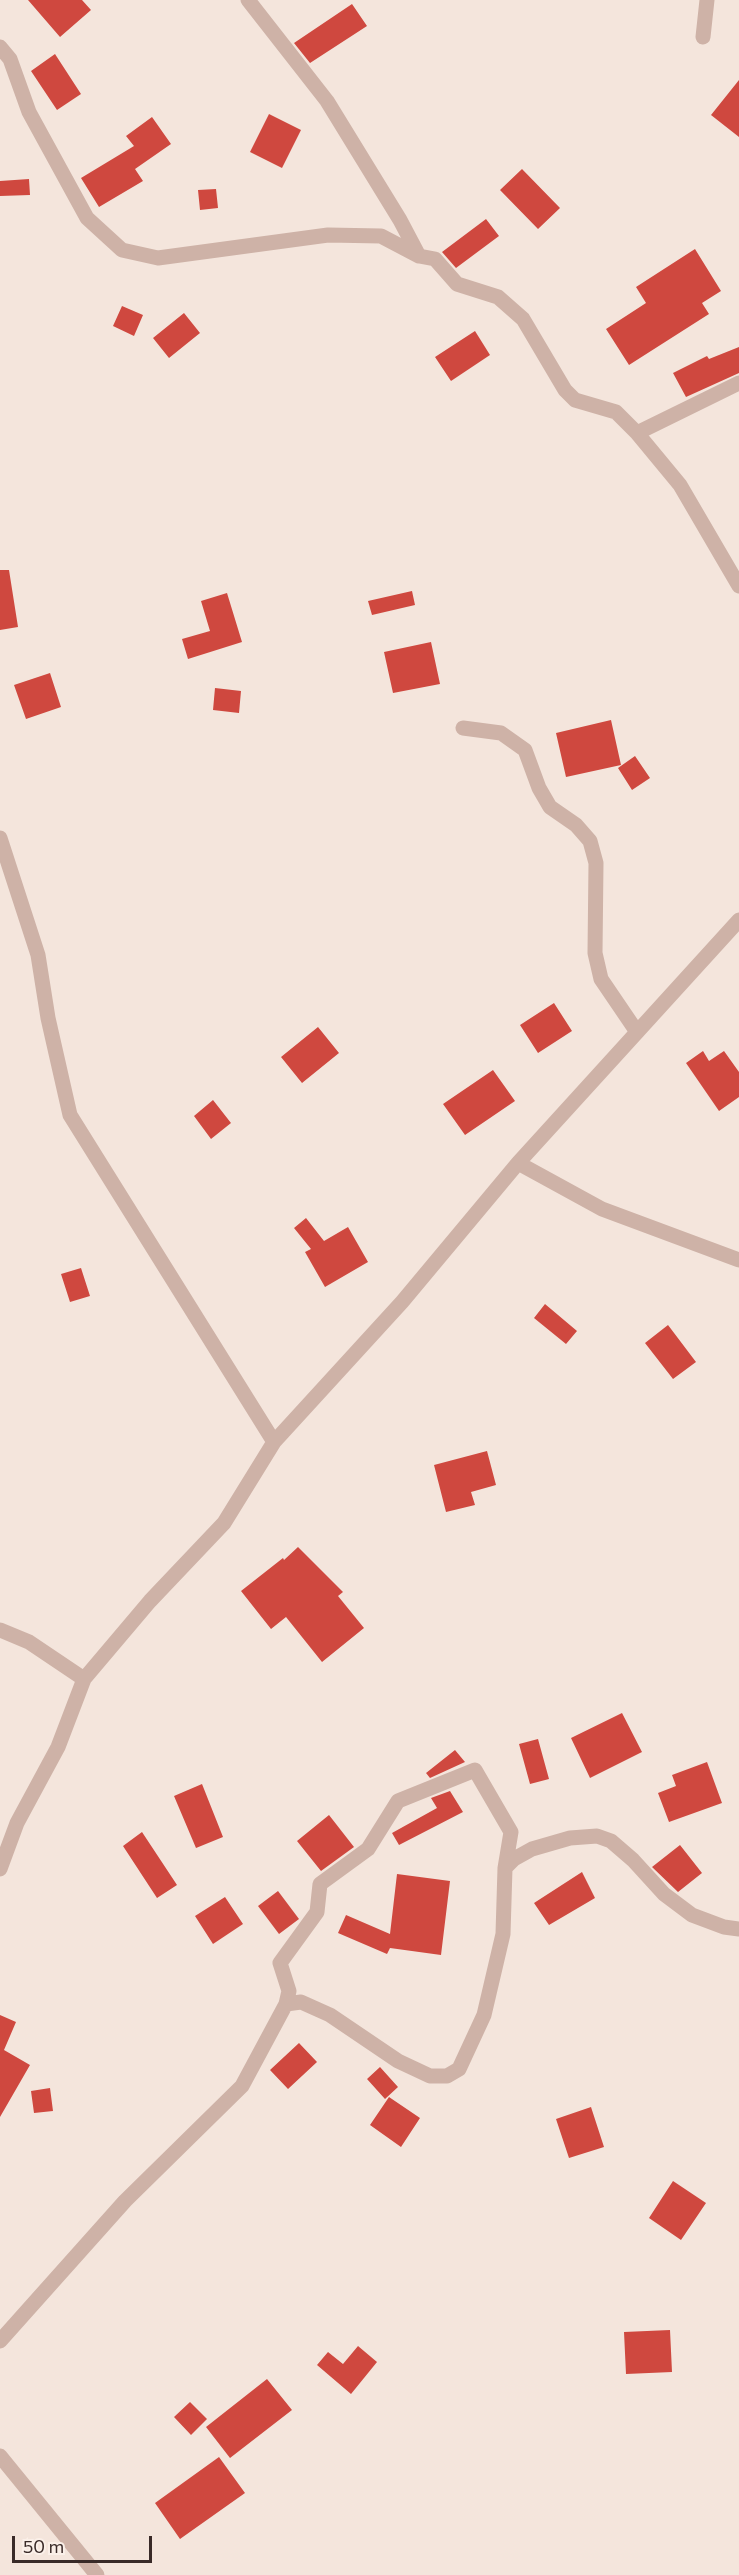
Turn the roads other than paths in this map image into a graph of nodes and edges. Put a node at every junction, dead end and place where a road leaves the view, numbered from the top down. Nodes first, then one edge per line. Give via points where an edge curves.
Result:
1 (249, 0) edge
2 (707, 0) edge
3 (703, 37) dead end
4 (0, 47) edge
5 (400, 220) junction
6 (381, 236) junction
7 (419, 256) junction
8 (739, 383) edge
9 (637, 433) junction
10 (739, 586) edge
11 (463, 728) dead end
12 (0, 838) edge
13 (739, 920) edge
14 (637, 1032) junction
15 (518, 1163) junction
16 (739, 1260) edge
17 (274, 1442) junction
18 (0, 1630) edge
19 (84, 1679) junction
20 (505, 1868) junction
21 (0, 1869) edge
22 (739, 1929) edge
23 (293, 2003) junction
24 (0, 2341) edge
25 (0, 2456) edge
26 (97, 2575) edge

1 - 5 street via 327,101
2 - 3 street
4 - 6 street via 10,59 30,112 87,218 122,250 158,258 328,235
5 - 6 street
5 - 7 street
6 - 7 street
7 - 9 street via 435,259 457,284 498,297 523,319 565,390 575,400 616,412
8 - 9 street
9 - 10 street via 680,485
11 - 14 street via 501,733 525,750 550,807 576,825 590,841 596,863 595,953 600,979
12 - 17 street via 38,955 70,1115
13 - 14 street
14 - 15 street
15 - 16 street via 602,1209
15 - 17 street via 380,1326
17 - 19 street via 224,1523
18 - 19 street via 30,1642
19 - 21 street via 58,1748 17,1823
20 - 22 street via 532,1849 570,1838 597,1836 611,1841 664,1894 692,1915
20 - 23 street via 503,1934 497,1963 484,2015 459,2069 447,2076 430,2076 398,2061 330,2015
20 - 23 street via 511,1832 475,1770 398,1801 368,1849 320,1884 317,1912 280,1963
23 - 24 street via 242,2086 125,2201
25 - 26 street

